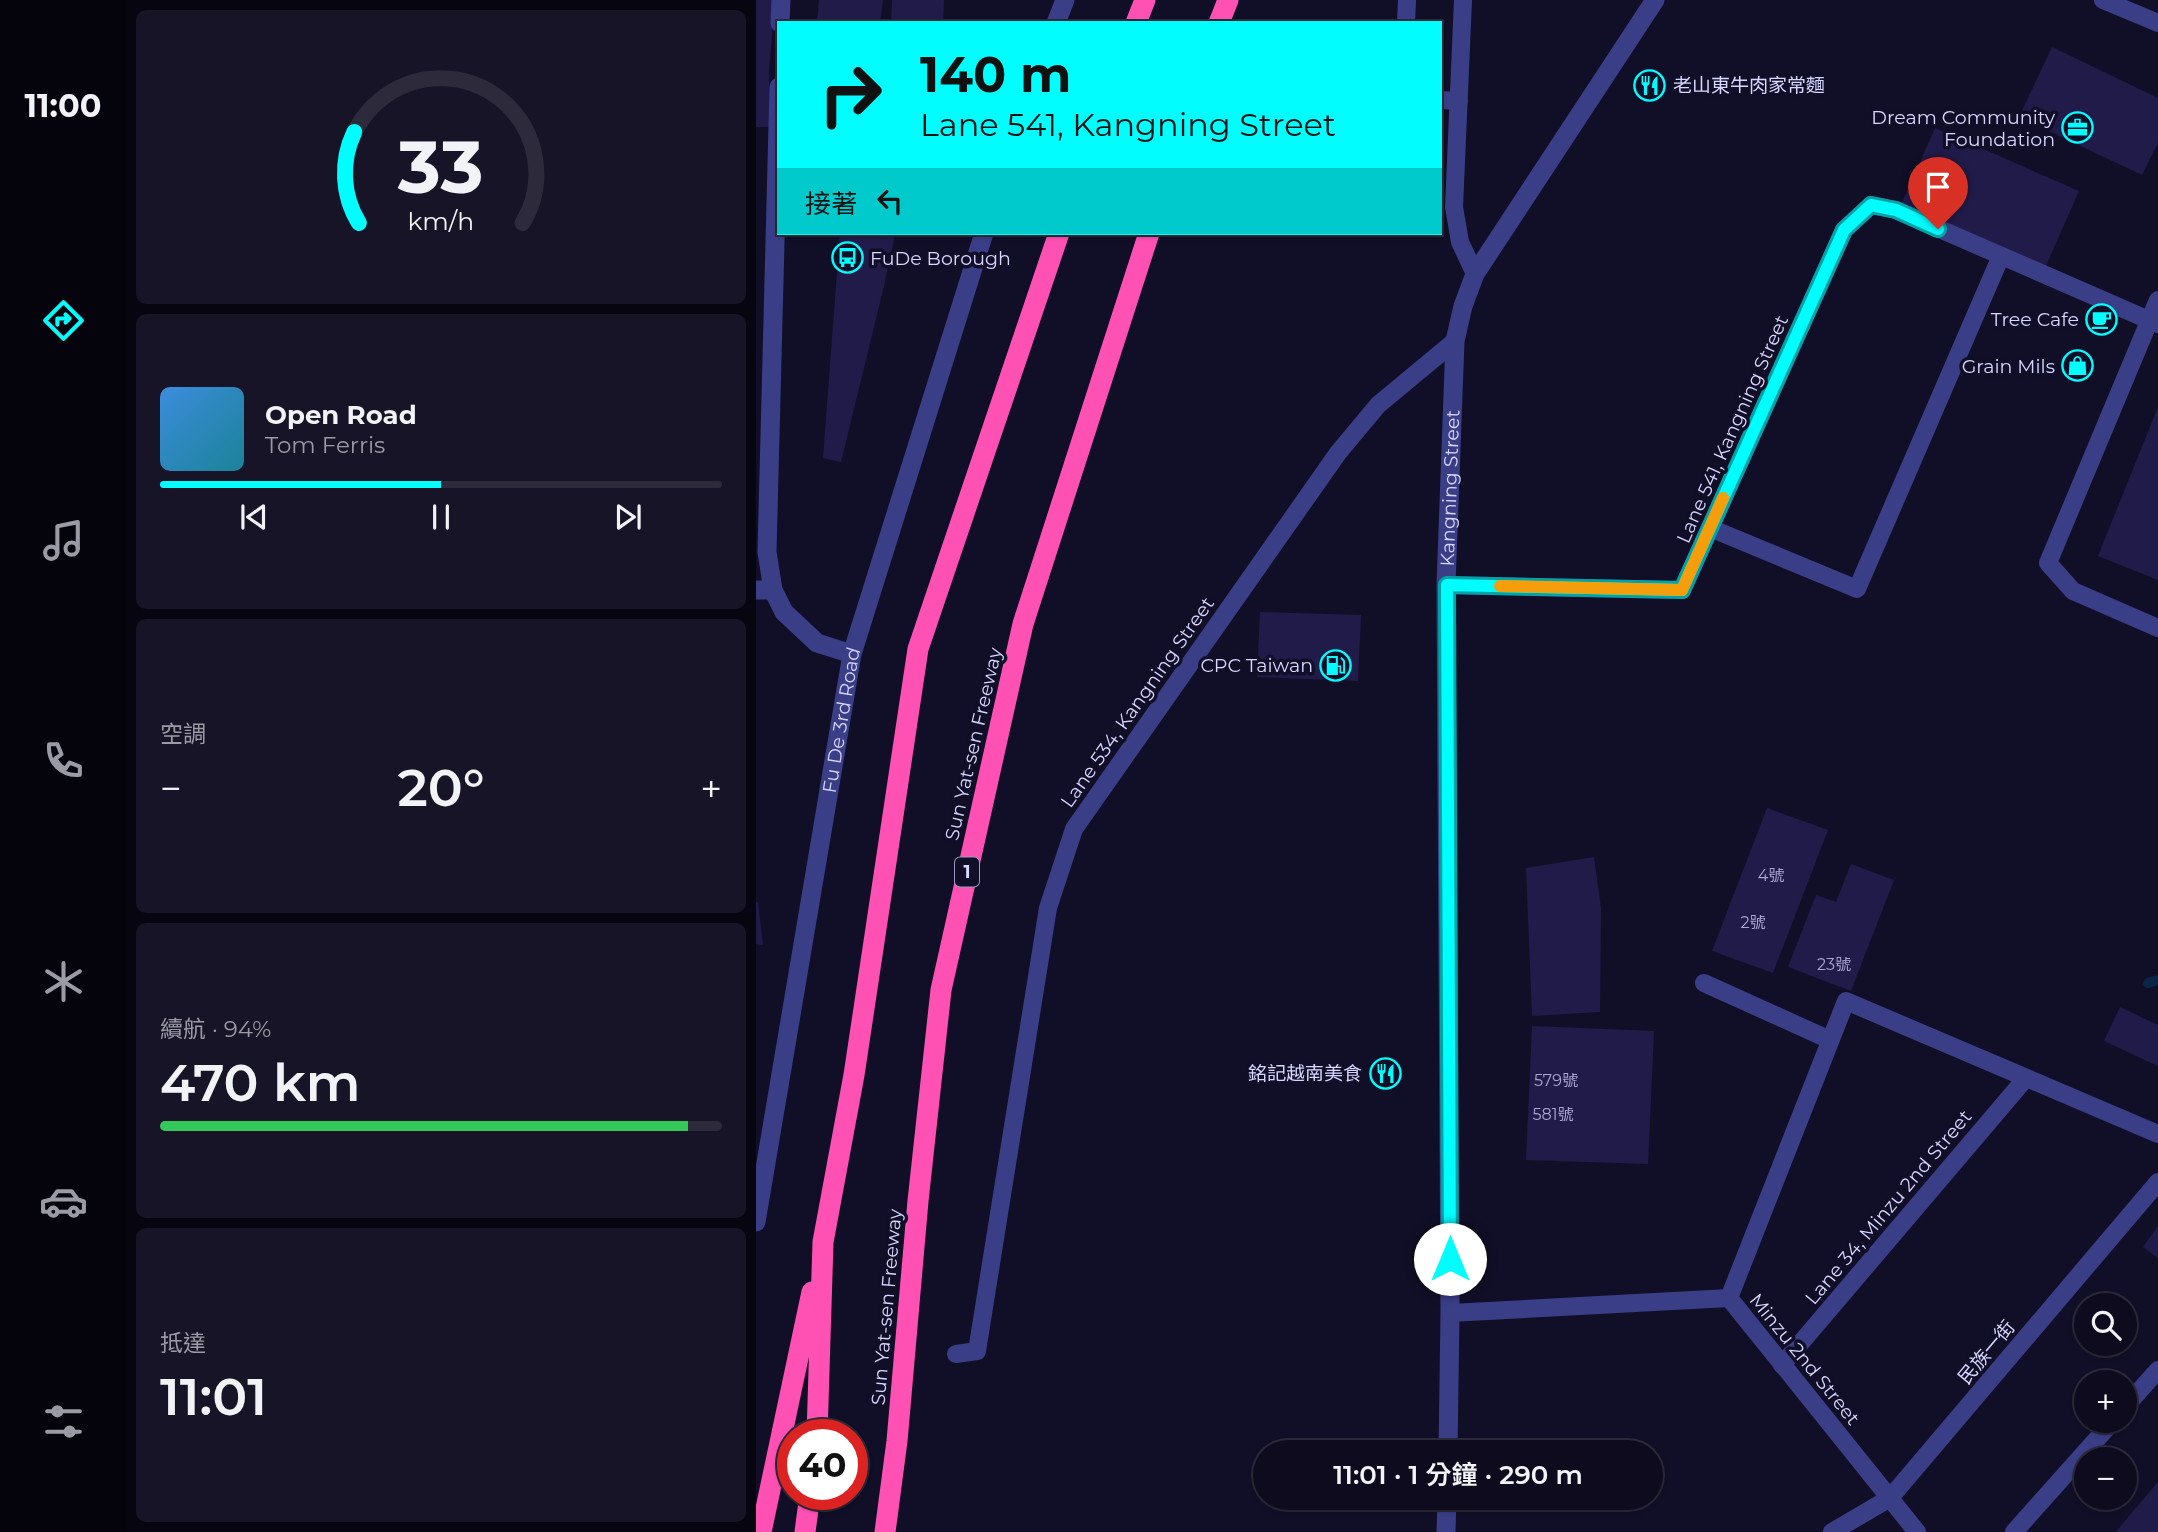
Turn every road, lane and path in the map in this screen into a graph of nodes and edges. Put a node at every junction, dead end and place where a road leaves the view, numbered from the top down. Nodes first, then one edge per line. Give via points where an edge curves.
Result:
1 (781, 0) edge
2 (1065, 0) edge
3 (1145, 0) edge
4 (1228, 0) edge
5 (1407, 0) edge
6 (1463, 0) edge
7 (1655, 0) edge
8 (2103, 0) edge
9 (780, 21) edge
10 (1057, 21) edge
11 (1137, 21) edge
12 (1220, 21) edge
13 (1406, 21) edge
14 (2158, 23) edge
15 (1442, 100) edge
16 (1459, 101) junction
17 (1448, 162) edge
18 (777, 164) edge
19 (983, 235) edge
20 (1058, 235) edge
21 (1148, 235) edge
22 (2001, 256) junction
23 (1475, 274) junction
24 (2158, 300) edge
25 (2154, 322) edge
26 (1455, 341) junction
27 (1710, 528) junction
28 (1447, 585) junction
29 (764, 590) edge
30 (2158, 628) edge
31 (852, 654) junction
32 (1704, 983) dead end
33 (1830, 1040) junction
34 (2026, 1078) junction
35 (2158, 1134) edge
36 (2158, 1182) edge
37 (756, 1222) edge
38 (823, 1242) junction
39 (1729, 1298) junction
40 (1450, 1313) junction
41 (956, 1354) dead end
42 (1782, 1364) junction
43 (2158, 1370) edge
44 (2137, 1393) edge
45 (817, 1419) edge
46 (2102, 1433) edge
47 (1448, 1440) edge
48 (1890, 1498) junction
49 (808, 1510) edge
50 (1447, 1510) edge
51 (761, 1532) edge
52 (805, 1532) edge
53 (885, 1532) edge
54 (1446, 1532) edge
55 (1832, 1532) edge
56 (1917, 1532) edge
57 (2014, 1532) edge

1 - 9 street
2 - 10 street
3 - 11 highway
4 - 12 highway
5 - 13 lane
6 - 16 lane
7 - 23 street, Kangning Street
8 - 14 lane
15 - 16 lane
16 - 17 lane
17 - 23 lane via 1460,242
18 - 29 street
19 - 31 street, Fu De 3rd Road
20 - 38 highway via 918,649 854,1075
21 - 53 highway, Sun Yat-sen Freeway / 1 via 1023,624 941,990
22 - 25 lane
22 - 27 lane, Lane 541, Kangning Street via 1896,210 1871,205 1844,230
22 - 27 lane via 1857,589
23 - 26 street, Kangning Street
24 - 25 lane
25 - 30 lane via 2048,562 2073,591
26 - 28 street, Kangning Street
26 - 41 lane, Lane 534, Kangning Street via 1378,405 1338,453 1074,829 1048,908 977,1351
27 - 28 lane, Lane 541, Kangning Street via 1682,590
28 - 40 street, Kangning Street
29 - 31 street via 817,643
31 - 37 street, Fu De 3rd Road
32 - 33 lane
33 - 34 lane, Minzu 2nd Street via 1846,1001
33 - 39 lane, Minzu 2nd Street
34 - 35 lane
34 - 42 lane, Lane 34, Minzu 2nd Street
36 - 48 lane, 民族一街
38 - 45 highway
38 - 51 highway
39 - 40 lane
39 - 42 lane, Minzu 2nd Street
40 - 47 street, Kangning Street
42 - 48 lane, Minzu 2nd Street
43 - 44 lane
46 - 57 lane
48 - 55 lane, 民族一街
48 - 56 lane, Minzu 2nd Street
49 - 52 highway
50 - 54 street

